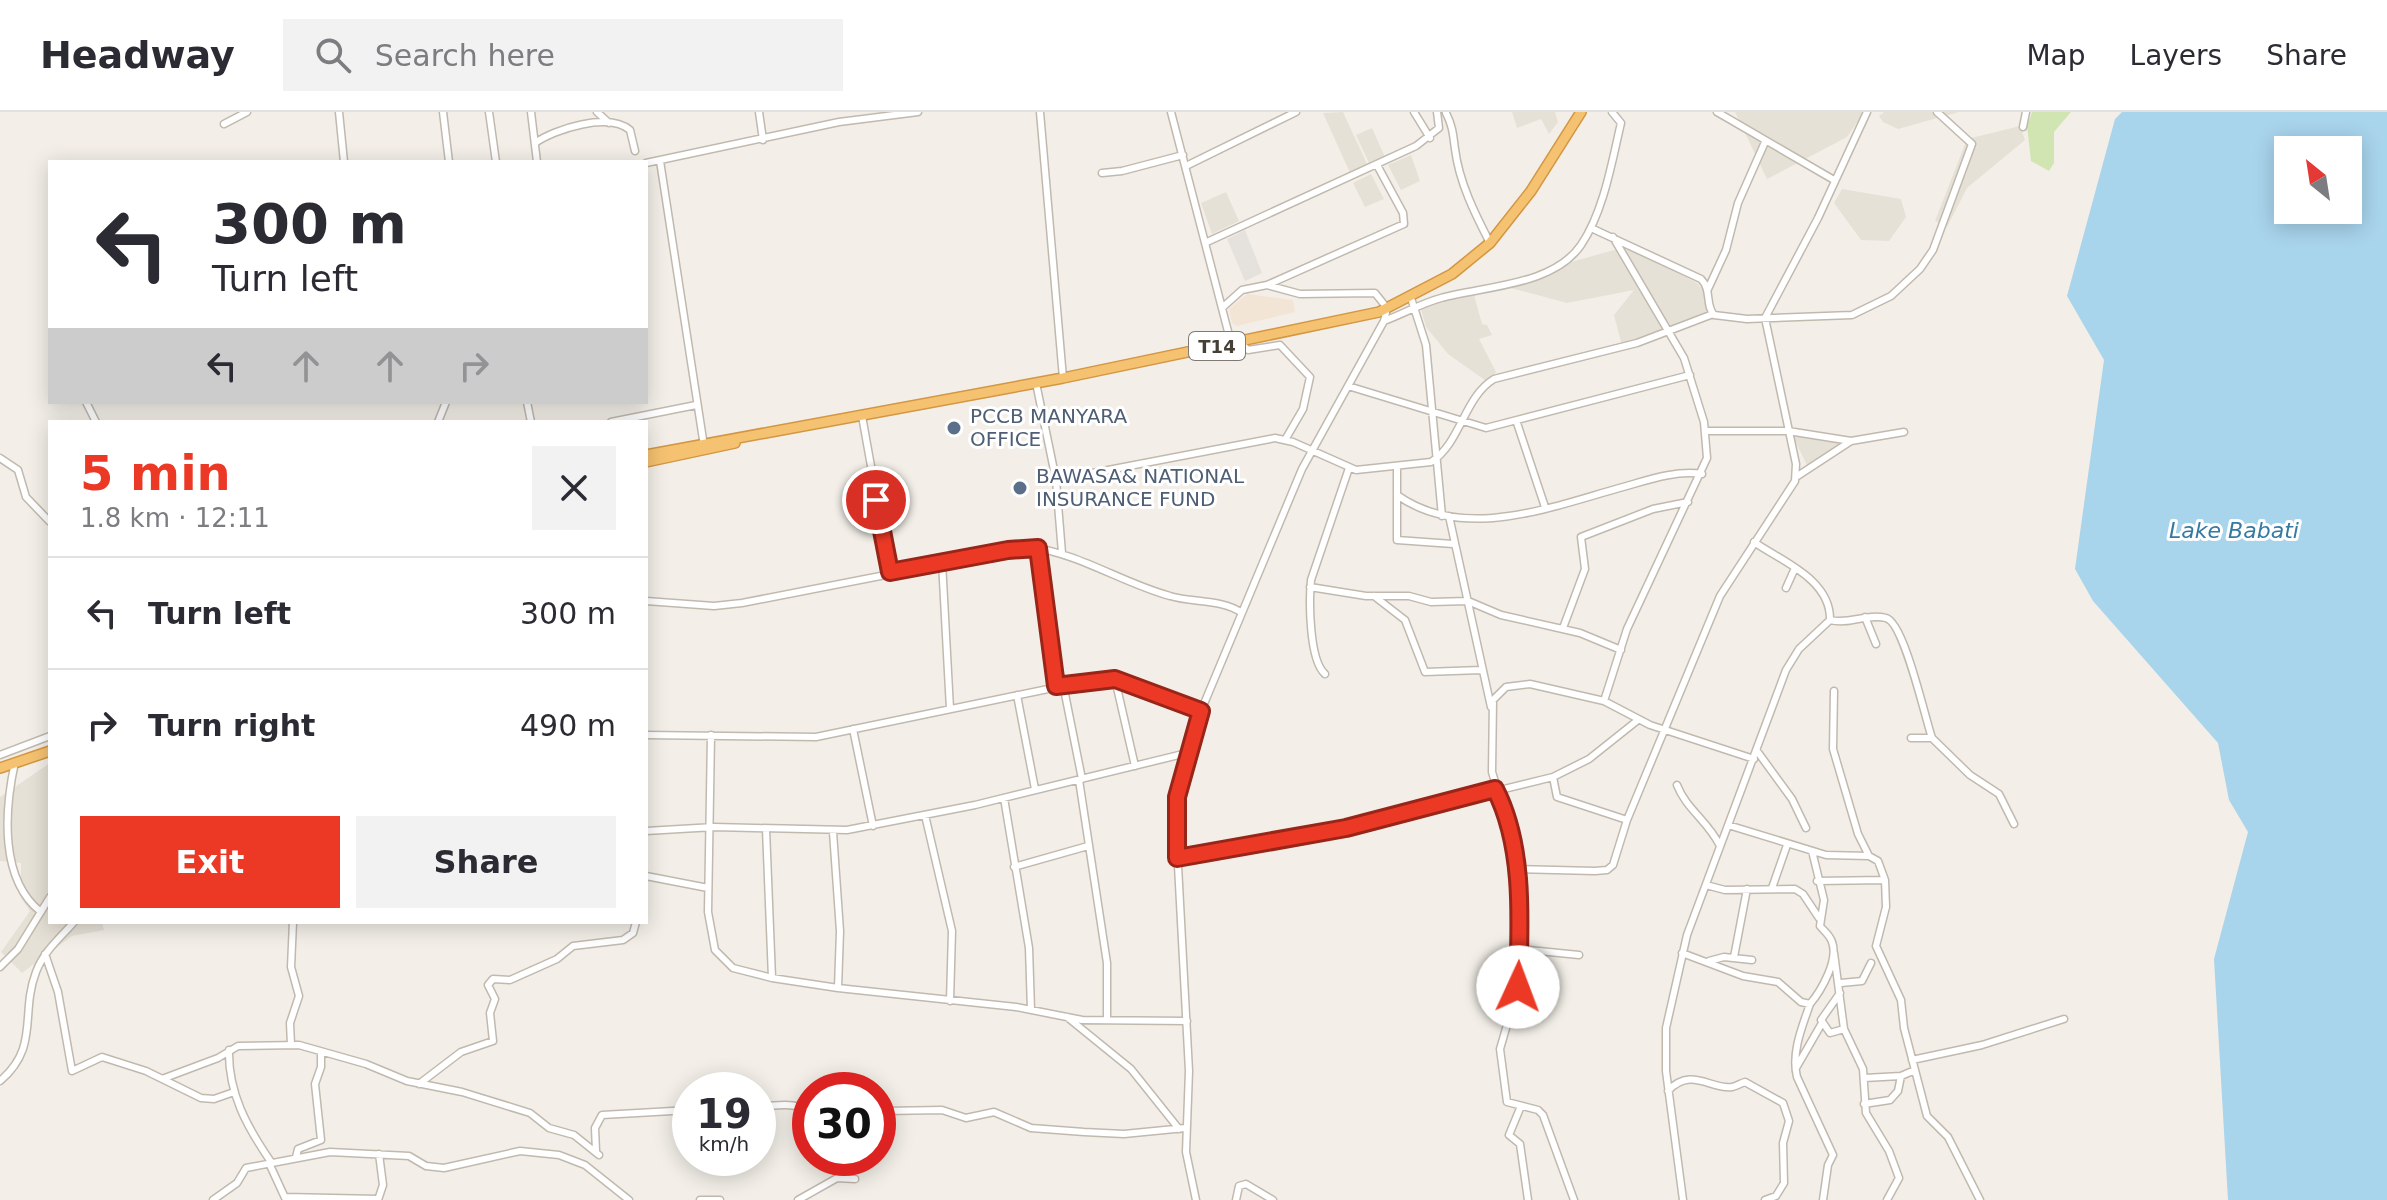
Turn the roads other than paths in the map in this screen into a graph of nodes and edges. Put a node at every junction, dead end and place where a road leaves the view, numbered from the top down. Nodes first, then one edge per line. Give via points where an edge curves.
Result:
1 (247, 112) edge
2 (339, 112) edge
3 (443, 112) edge
4 (489, 112) edge
5 (531, 112) edge
6 (597, 112) edge
7 (759, 112) edge
8 (918, 112) edge
9 (1040, 112) edge
10 (1171, 112) edge
11 (1295, 112) edge
12 (1414, 112) edge
13 (1437, 112) edge
14 (1581, 112) edge
15 (1612, 112) edge
16 (1717, 112) edge
17 (1867, 112) edge
18 (1937, 112) edge
19 (2026, 112) edge
20 (1446, 113) edge
21 (1440, 122) junction
22 (609, 123) junction
23 (224, 124) dead end
24 (2023, 127) dead end
25 (1430, 138) junction
26 (763, 140) junction
27 (1765, 142) junction
28 (535, 143) junction
29 (635, 151) dead end
30 (1183, 155) junction
31 (344, 160) edge
32 (449, 160) edge
33 (496, 160) edge
34 (537, 160) edge
35 (660, 161) junction
36 (648, 163) edge
37 (1377, 165) junction
38 (1186, 166) junction
39 (1102, 173) dead end
40 (1834, 180) junction
41 (1591, 228) junction
42 (1613, 237) junction
43 (1207, 242) junction
44 (1490, 243) junction
45 (1267, 285) junction
46 (1708, 289) junction
47 (1411, 298) junction
48 (1223, 307) junction
49 (1387, 308) junction
50 (1416, 309) junction
51 (1713, 314) junction
52 (1765, 318) junction
53 (1384, 321) junction
54 (1668, 331) junction
55 (1235, 342) junction
56 (1690, 375) junction
57 (1063, 378) junction
58 (1036, 383) junction
59 (1348, 386) junction
60 (696, 405) junction
61 (1432, 410) junction
62 (862, 416) junction
63 (621, 420) edge
64 (1465, 420) junction
65 (1517, 423) junction
66 (1706, 431) junction
67 (1788, 431) junction
68 (1904, 432) dead end
69 (1285, 440) junction
70 (1851, 441) junction
71 (705, 447) junction
72 (1311, 450) junction
73 (648, 455) edge
74 (0, 458) edge
75 (1438, 458) junction
76 (648, 461) edge
77 (1349, 468) junction
78 (1397, 468) junction
79 (1702, 474) junction
80 (1796, 477) junction
81 (1056, 480) junction
82 (1397, 495) junction
83 (1688, 502) junction
84 (1545, 507) junction
85 (1446, 516) junction
86 (48, 520) edge
87 (1754, 542) junction
88 (1453, 544) junction
89 (1038, 548) junction
90 (1062, 553) junction
91 (942, 562) junction
92 (1795, 568) junction
93 (890, 572) junction
94 (1310, 587) junction
95 (1786, 588) dead end
96 (1374, 596) junction
97 (648, 601) edge
98 (1468, 601) junction
99 (1242, 613) junction
100 (1865, 617) junction
101 (1830, 620) junction
102 (1563, 628) junction
103 (1876, 644) dead end
104 (1621, 650) junction
105 (1481, 670) junction
106 (1325, 674) dead end
107 (1115, 679) junction
108 (1059, 685) junction
109 (1834, 691) dead end
110 (1017, 695) junction
111 (1604, 701) junction
112 (1491, 707) junction
113 (950, 709) junction
114 (1201, 711) junction
115 (1638, 720) junction
116 (853, 729) junction
117 (1665, 729) junction
118 (648, 735) edge
119 (711, 735) junction
120 (48, 737) edge
121 (1911, 738) dead end
122 (1932, 738) junction
123 (1757, 751) junction
124 (48, 752) edge
125 (1187, 753) junction
126 (0, 755) edge
127 (1754, 759) junction
128 (15, 762) junction
129 (1135, 766) junction
130 (0, 768) edge
131 (1553, 777) junction
132 (1080, 779) junction
133 (1677, 785) dead end
134 (1035, 789) junction
135 (1495, 789) junction
136 (1004, 798) junction
137 (925, 815) junction
138 (1627, 820) junction
139 (2014, 824) dead end
140 (1728, 825) junction
141 (873, 826) junction
142 (709, 827) junction
143 (1806, 828) dead end
144 (766, 829) junction
145 (648, 831) edge
146 (833, 832) junction
147 (1787, 845) junction
148 (1088, 846) junction
149 (1720, 846) junction
150 (1812, 851) junction
151 (1869, 856) junction
152 (1177, 858) junction
153 (1014, 867) junction
154 (1516, 869) junction
155 (648, 876) edge
156 (1885, 880) junction
157 (1817, 881) junction
158 (1706, 885) junction
159 (708, 888) junction
160 (1772, 888) junction
161 (1747, 889) junction
162 (48, 900) edge
163 (41, 912) junction
164 (1819, 918) junction
165 (72, 924) edge
166 (293, 924) edge
167 (635, 924) edge
168 (1519, 949) junction
169 (1834, 952) junction
170 (1682, 953) junction
171 (45, 954) junction
172 (1579, 955) dead end
173 (1734, 957) junction
174 (1752, 960) dead end
175 (1705, 961) junction
176 (1871, 963) dead end
177 (0, 967) edge
178 (772, 978) junction
179 (1841, 983) junction
180 (838, 988) junction
181 (1840, 993) junction
182 (950, 1001) junction
183 (1810, 1004) junction
184 (1031, 1010) junction
185 (1066, 1016) junction
186 (1107, 1019) junction
187 (2064, 1019) dead end
188 (1187, 1021) junction
189 (1822, 1023) junction
190 (1844, 1029) junction
191 (291, 1045) junction
192 (229, 1050) junction
193 (321, 1053) junction
194 (1912, 1060) junction
195 (1795, 1070) junction
196 (1915, 1070) junction
197 (1901, 1076) junction
198 (1864, 1078) junction
199 (162, 1079) junction
200 (0, 1081) edge
201 (419, 1084) junction
202 (1668, 1091) junction
203 (234, 1092) junction
204 (1864, 1104) junction
205 (1521, 1106) junction
206 (672, 1111) edge
207 (896, 1111) edge
208 (1182, 1129) junction
209 (379, 1154) junction
210 (296, 1157) junction
211 (270, 1163) junction
212 (855, 1179) dead end
213 (285, 1199) edge
214 (213, 1200) edge
215 (378, 1200) edge
216 (629, 1200) edge
217 (700, 1200) edge
218 (720, 1200) edge
219 (798, 1200) edge
220 (1196, 1200) edge
221 (1236, 1200) edge
222 (1273, 1200) edge
223 (1528, 1200) edge
224 (1574, 1200) edge
225 (1683, 1200) edge
226 (1765, 1200) edge
227 (1823, 1200) edge
228 (1887, 1200) edge
229 (1980, 1200) edge

1 - 23 street
2 - 31 street
3 - 32 street
4 - 33 street
5 - 28 street
6 - 22 street
7 - 26 street
8 - 26 street via 839,122
9 - 57 street
10 - 30 street
11 - 38 street
12 - 25 street
13 - 21 street
14 - 44 highway, T14 via 1531,191
15 - 41 street via 1621,123
16 - 27 street
17 - 40 street
18 - 52 street via 1972,144 1938,239 1920,269 1891,296 1861,313
19 - 24 street
20 - 21 street
20 - 44 street via 1470,204
21 - 25 street
22 - 28 street via 553,132
22 - 29 street via 630,130
25 - 37 street
26 - 35 street
27 - 40 street
27 - 46 street
28 - 34 street
30 - 38 street
30 - 39 street
35 - 36 street
35 - 60 street
37 - 43 street
37 - 45 street via 1404,224
38 - 43 street
40 - 52 street
41 - 42 street
41 - 50 street via 1571,256 1542,273 1439,298
42 - 46 street via 1701,279
42 - 54 street
43 - 48 street
44 - 47 highway, T14
45 - 48 street via 1238,291
45 - 49 street via 1300,294 1375,293
46 - 51 street
47 - 49 highway, T14
47 - 50 street
48 - 55 street
49 - 53 street
49 - 55 highway, T14
50 - 53 street
50 - 61 street via 1426,345
51 - 52 street
51 - 54 street
52 - 67 street
53 - 59 street
54 - 56 street
54 - 64 street via 1501,376 1481,390
55 - 57 highway, T14
55 - 69 street via 1248,350 1280,345 1310,377 1303,409
56 - 65 street
56 - 66 street
57 - 58 highway, T14
58 - 62 highway, T14
58 - 81 street
59 - 61 street
59 - 72 street
60 - 63 street
60 - 71 street
61 - 64 street
61 - 75 street
62 - 71 highway, T14
62 - 93 street
64 - 65 street via 1486,428
64 - 75 street
65 - 84 street
66 - 67 street
66 - 79 street
67 - 70 street
67 - 80 street
68 - 70 street
69 - 72 street
69 - 81 street via 1264,439
70 - 80 street
71 - 73 highway, T14
71 - 76 highway, T14
72 - 77 street
72 - 99 street
74 - 86 street via 18,470 26,497
75 - 78 street
75 - 85 street
77 - 78 street
77 - 94 street
78 - 82 street
79 - 83 street
79 - 84 street via 1673,475
80 - 87 street
81 - 90 street
82 - 85 street
82 - 88 street via 1397,540
83 - 102 street via 1653,509 1581,537 1585,569
83 - 104 street
84 - 85 street via 1504,518
85 - 88 street
87 - 92 street
87 - 117 street via 1720,596
88 - 98 street
89 - 90 street
89 - 91 street
89 - 108 street
90 - 99 street via 1159,593
91 - 93 street
91 - 113 street
92 - 95 street
92 - 101 street via 1822,593
93 - 97 street via 714,606
94 - 96 street
94 - 106 street via 1316,662
96 - 98 street
96 - 105 street via 1405,620 1425,672
98 - 102 street via 1501,615
98 - 105 street
99 - 114 street
100 - 101 street
100 - 103 street
100 - 122 street via 1885,617 1894,623
101 - 123 street via 1793,658
102 - 104 street
104 - 111 street
105 - 112 street
107 - 108 street
107 - 114 street
107 - 129 street
108 - 110 street
108 - 132 street
109 - 151 street via 1833,749
110 - 113 street
110 - 134 street
111 - 112 street via 1521,683 1502,690
111 - 115 street
112 - 135 street
113 - 116 street
114 - 125 street
115 - 117 street
115 - 131 street via 1589,759
116 - 119 street via 792,739
116 - 141 street
117 - 127 street
117 - 138 street
118 - 119 street
119 - 142 street
120 - 126 street
121 - 122 street
122 - 139 street via 1970,775 1999,794
123 - 127 street
123 - 143 street
124 - 128 highway
125 - 129 street
125 - 152 street via 1176,808
127 - 140 street
128 - 130 highway
128 - 163 street via 7,798 5,858 19,895
129 - 132 street
131 - 135 street
131 - 138 street via 1557,797
132 - 134 street
132 - 148 street
133 - 149 street
134 - 136 street
135 - 152 street via 1346,828
135 - 154 street
136 - 137 street
136 - 153 street
137 - 141 street
137 - 182 street via 951,922
138 - 154 street via 1607,870
140 - 147 street
140 - 149 street
141 - 146 street
142 - 144 street
142 - 145 street
142 - 159 street
144 - 146 street
144 - 178 street
146 - 180 street
147 - 150 street
147 - 160 street
148 - 153 street
148 - 186 street via 1107,963
149 - 158 street
150 - 151 street
150 - 157 street
151 - 156 street via 1878,861
152 - 188 street
153 - 184 street via 1029,948
154 - 168 street
155 - 159 street
156 - 157 street
156 - 194 street via 1885,912 1876,946 1898,991
157 - 164 street via 1824,900
158 - 161 street
158 - 170 street
159 - 178 street via 712,943 721,957 733,968
160 - 161 street
160 - 164 street via 1799,891
161 - 173 street
162 - 163 street
163 - 177 street
164 - 169 street
165 - 171 street
166 - 191 street via 291,967 299,996 290,1023
167 - 201 street via 630,937 581,943 514,979 493,979 488,985 495,999 490,1013 493,1041 461,1052
168 - 172 street
168 - 205 street via 1515,1003 1500,1049 1505,1098
169 - 179 street
169 - 183 street
170 - 175 street
170 - 202 street via 1664,1042
171 - 199 street via 58,992 72,1071 102,1057
171 - 200 street via 35,973 28,1043
173 - 174 street
173 - 175 street
175 - 183 street via 1778,982
176 - 179 street via 1862,981
178 - 180 street
179 - 181 street
180 - 182 street
181 - 189 street via 1822,1014
181 - 190 street
182 - 184 street
183 - 195 street via 1799,1033
184 - 185 street
185 - 186 street
185 - 208 street via 1131,1069
186 - 188 street
187 - 194 street via 1991,1043
188 - 208 street
189 - 190 street via 1830,1033
189 - 195 street
190 - 198 street
191 - 192 street
191 - 193 street
192 - 199 street
192 - 203 street
193 - 201 street
193 - 210 street via 315,1084 321,1140 298,1149
194 - 196 street
195 - 227 street via 1833,1155
196 - 197 street
196 - 229 street via 1928,1118 1948,1137
197 - 198 street
197 - 204 street via 1890,1100
198 - 204 street
199 - 203 street via 207,1100
201 - 206 street via 530,1113 598,1153 595,1128 602,1115
202 - 225 street
202 - 226 street via 1686,1080 1731,1087 1745,1082 1780,1099 1789,1121 1783,1143 1784,1183
203 - 211 street
204 - 228 street via 1899,1178
205 - 223 street via 1509,1135 1520,1144
205 - 224 street via 1543,1115
207 - 208 street via 940,1110 966,1118 994,1112 1041,1129 1124,1134
208 - 220 street
209 - 210 street
209 - 215 street via 383,1185
209 - 216 street via 414,1157 426,1166 444,1168 520,1151 559,1155 596,1171
210 - 211 street
211 - 213 street
211 - 214 street via 246,1168 237,1183
212 - 219 street via 837,1178
213 - 215 street
217 - 218 street
221 - 222 street via 1239,1186 1246,1184

